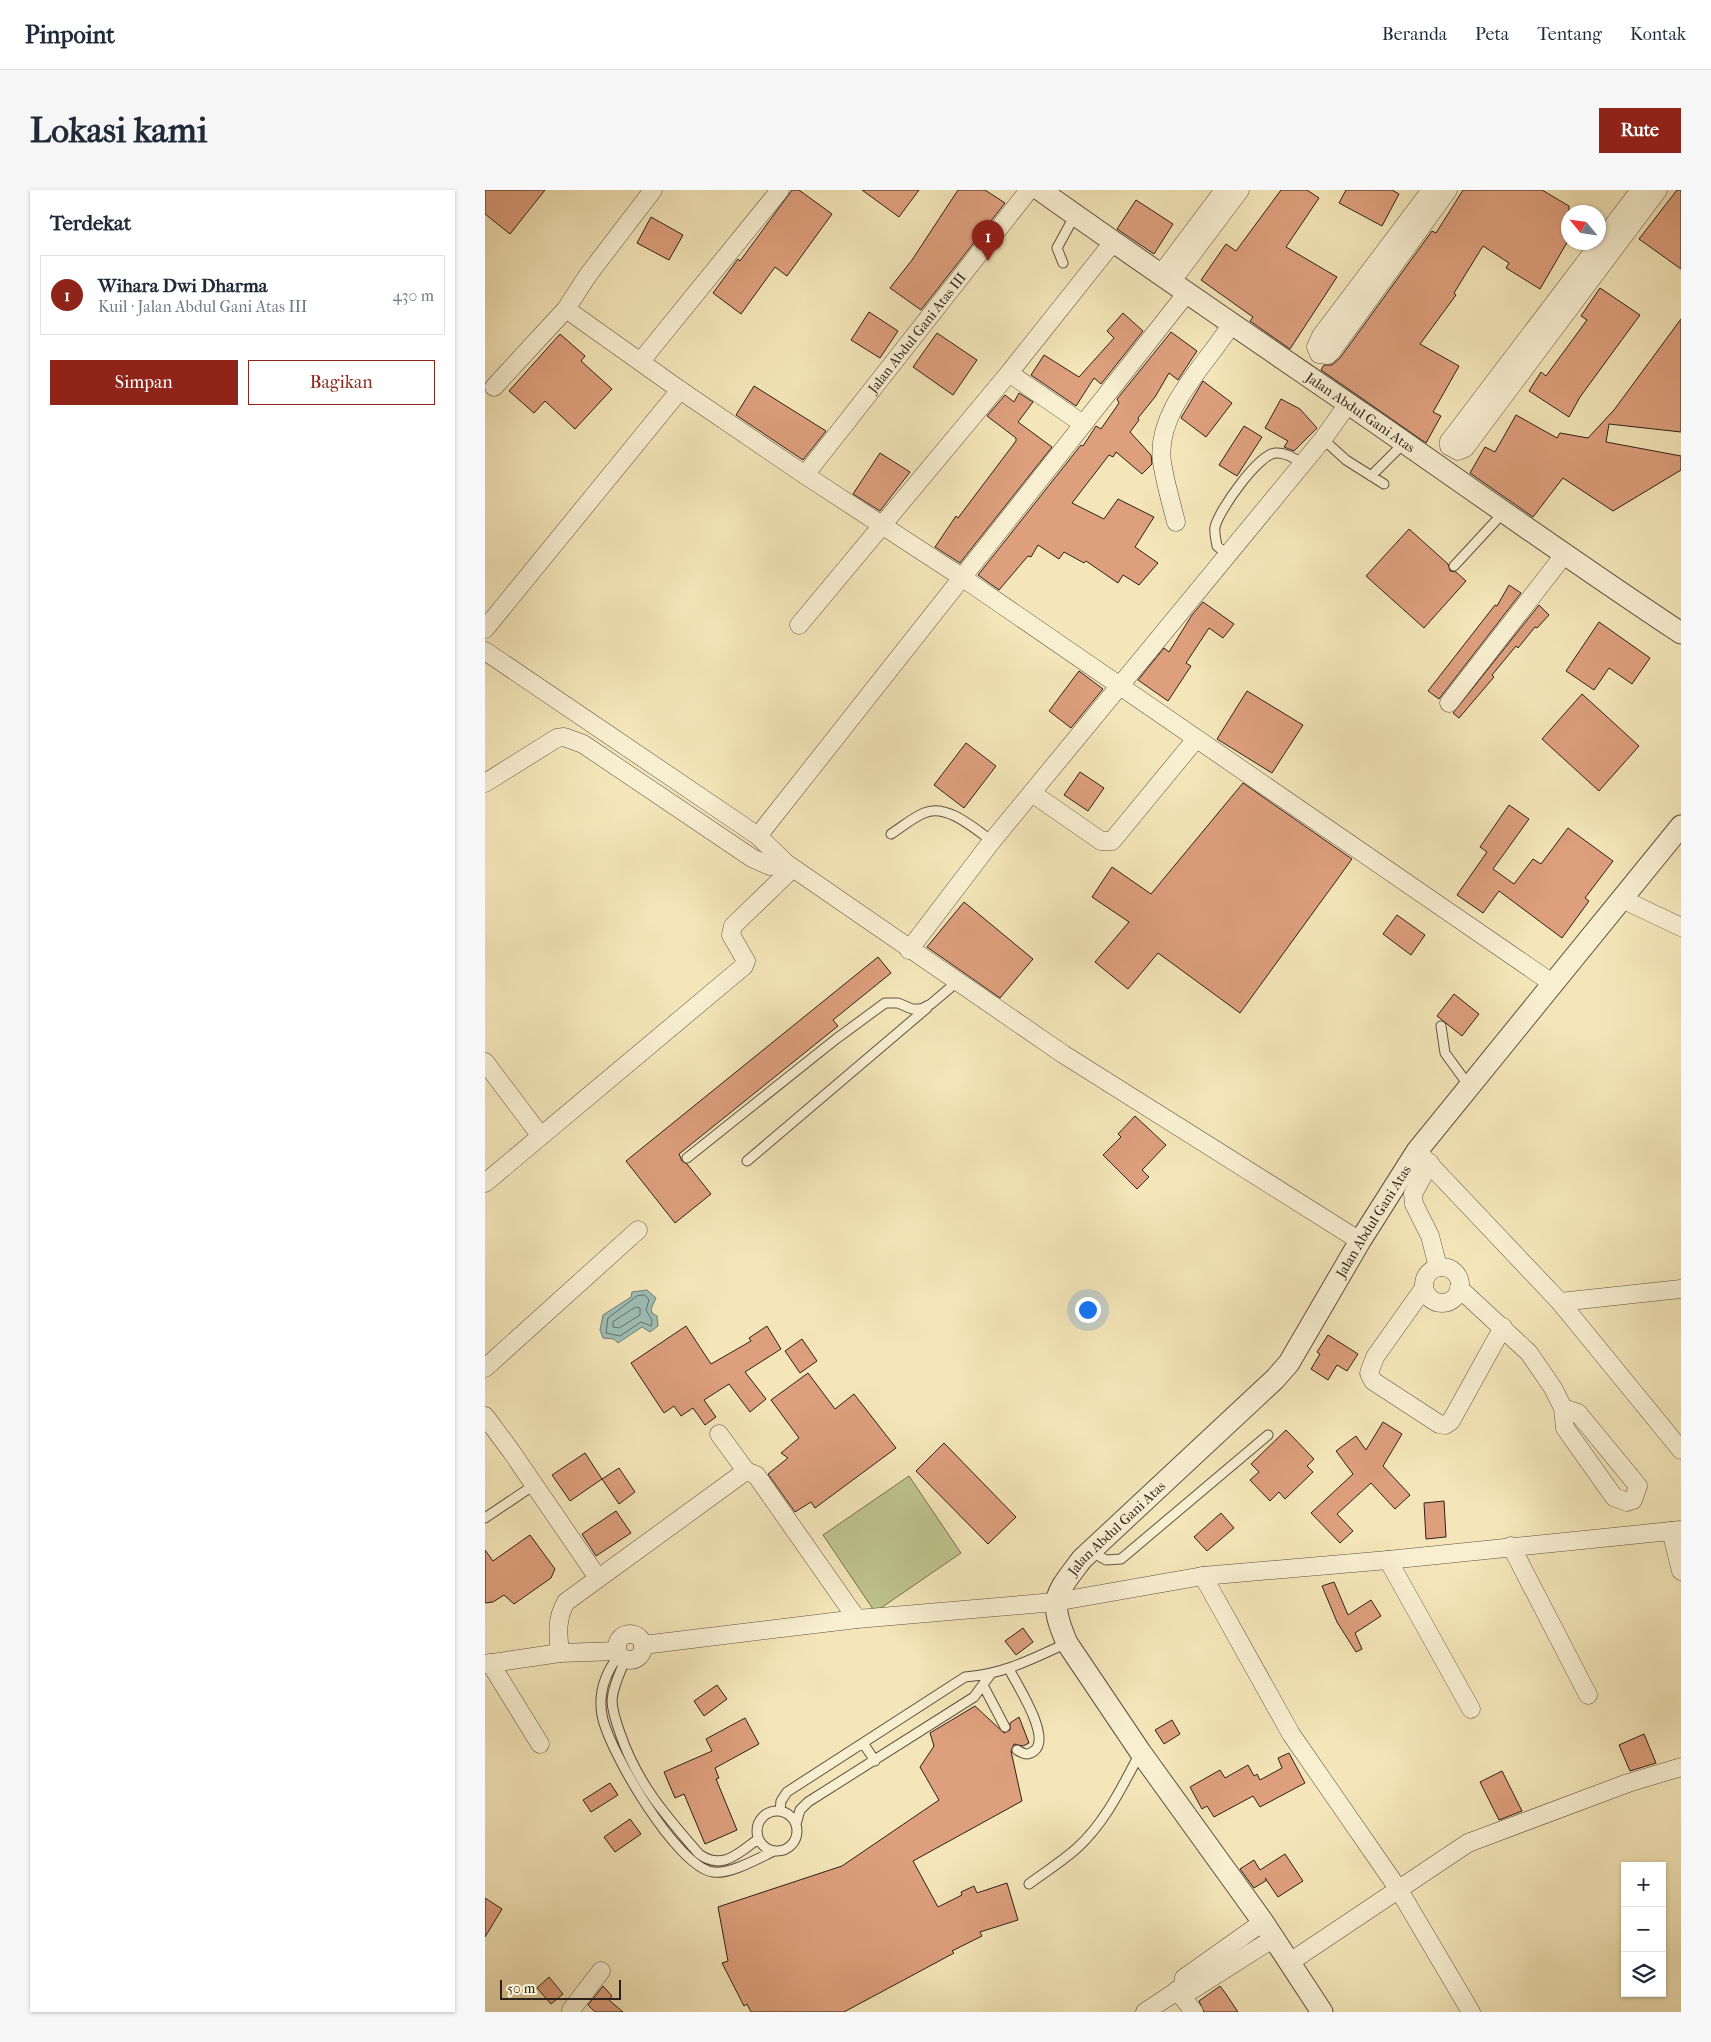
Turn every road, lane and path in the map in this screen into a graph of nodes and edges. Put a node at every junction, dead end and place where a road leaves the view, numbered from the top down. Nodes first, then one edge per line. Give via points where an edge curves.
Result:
1 (653, 190) edge
2 (780, 190) edge
3 (1224, 190) edge
4 (1240, 190) edge
5 (1431, 190) edge
6 (1448, 190) edge
7 (1640, 190) edge
8 (1658, 190) edge
9 (1045, 191) edge
10 (1075, 215) junction
11 (1113, 241) junction
12 (1600, 254) junction
13 (1063, 263) dead end
14 (1173, 284) junction
15 (566, 309) junction
16 (1231, 324) junction
17 (641, 361) junction
18 (1009, 373) junction
19 (494, 388) dead end
20 (680, 390) junction
21 (1348, 404) junction
22 (1083, 424) junction
23 (1323, 439) junction
24 (1404, 443) junction
25 (1303, 464) junction
26 (805, 475) junction
27 (1371, 476) junction
28 (1384, 484) dead end
29 (1503, 513) junction
30 (1176, 522) dead end
31 (881, 525) junction
32 (1228, 555) junction
33 (1564, 556) junction
34 (1454, 566) dead end
35 (963, 578) junction
36 (799, 626) dead end
37 (485, 630) edge
38 (1681, 634) edge
39 (485, 651) edge
40 (1120, 688) junction
41 (1449, 703) dead end
42 (1196, 739) junction
43 (485, 784) edge
44 (1032, 793) junction
45 (1681, 826) edge
46 (891, 834) dead end
47 (758, 836) junction
48 (993, 841) junction
49 (790, 866) junction
50 (1622, 899) junction
51 (1681, 927) edge
52 (909, 950) junction
53 (957, 982) junction
54 (1552, 983) junction
55 (931, 1004) junction
56 (1441, 1026) dead end
57 (485, 1062) edge
58 (1469, 1086) junction
59 (540, 1135) junction
60 (1424, 1157) junction
61 (687, 1158) dead end
62 (747, 1161) dead end
63 (485, 1183) edge
64 (638, 1230) dead end
65 (1360, 1242) junction
66 (1438, 1267) junction
67 (1424, 1288) junction
68 (1459, 1288) junction
69 (1681, 1289) edge
70 (1560, 1302) junction
71 (1503, 1327) junction
72 (485, 1368) edge
73 (1563, 1408) junction
74 (486, 1420) edge
75 (719, 1434) dead end
76 (1268, 1435) dead end
77 (1681, 1450) edge
78 (746, 1471) junction
79 (534, 1485) junction
80 (485, 1518) edge
81 (1676, 1531) edge
82 (1511, 1546) junction
83 (1090, 1551) junction
84 (1388, 1560) junction
85 (1681, 1571) edge
86 (1203, 1576) junction
87 (598, 1578) junction
88 (1055, 1602) junction
89 (857, 1619) junction
90 (1067, 1643) junction
91 (561, 1653) junction
92 (621, 1655) junction
93 (488, 1664) edge
94 (1009, 1669) junction
95 (989, 1675) junction
96 (983, 1685) junction
97 (1588, 1695) dead end
98 (1471, 1709) dead end
99 (1005, 1727) dead end
100 (863, 1743) junction
101 (540, 1744) dead end
102 (1017, 1750) dead end
103 (1141, 1753) junction
104 (875, 1761) junction
105 (1681, 1767) edge
106 (643, 1792) junction
107 (780, 1811) junction
108 (796, 1824) junction
109 (758, 1839) junction
110 (774, 1851) junction
111 (1029, 1884) dead end
112 (1399, 1890) junction
113 (1268, 1930) junction
114 (1290, 1962) junction
115 (601, 1971) dead end
116 (1180, 1989) junction
117 (571, 2011) edge
118 (1145, 2012) edge
119 (1194, 2012) edge
120 (1322, 2012) edge
121 (1471, 2012) edge

1 - 15 street
2 - 17 street
3 - 14 street
4 - 14 street
5 - 6 street via 1321,336 1316,346 1319,354 1331,352
7 - 12 street
8 - 12 street
9 - 10 street, Jalan Abdul Gani Atas
9 - 26 street, Jalan Abdul Gani Atas III
10 - 11 street, Jalan Abdul Gani Atas
10 - 13 lane via 1057,248
11 - 14 street, Jalan Abdul Gani Atas
11 - 18 street
12 - 12 street via 1465,448 1453,450 1449,440
14 - 16 street, Jalan Abdul Gani Atas
14 - 22 street
15 - 17 street
15 - 19 street
16 - 21 street, Jalan Abdul Gani Atas
16 - 30 street via 1166,422 1162,461
17 - 20 street
18 - 22 street
18 - 31 street
20 - 26 street
20 - 37 street
21 - 23 street
21 - 24 street, Jalan Abdul Gani Atas
22 - 35 street
23 - 25 street
23 - 27 lane via 1346,460
24 - 27 lane
24 - 29 street, Jalan Abdul Gani Atas
25 - 32 street
25 - 32 lane via 1288,454 1275,453 1265,456 1253,467 1215,526 1217,546
26 - 31 street
27 - 28 lane
29 - 33 street, Jalan Abdul Gani Atas
29 - 34 lane
31 - 35 street
31 - 36 street
32 - 40 street
33 - 38 street, Jalan Abdul Gani Atas
33 - 41 street
35 - 40 street
35 - 47 street
39 - 47 street
40 - 42 street
40 - 44 street
42 - 44 street via 1112,841 1101,841
42 - 54 street
43 - 49 street via 557,738 575,740 752,858 770,866
44 - 48 street
45 - 50 street, Jalan Abdul Gani Atas
46 - 48 lane via 924,813 939,810
47 - 49 street
48 - 52 street
49 - 52 street
49 - 59 street via 733,926 731,935 746,961 744,966
50 - 51 street
50 - 54 street, Jalan Abdul Gani Atas
52 - 53 street
53 - 55 lane
53 - 65 street via 1063,1054
54 - 58 street, Jalan Abdul Gani Atas
55 - 61 lane via 918,1009 885,1003
55 - 62 lane
56 - 58 lane via 1445,1053
57 - 59 street
58 - 60 street, Jalan Abdul Gani Atas
59 - 63 street
60 - 65 street, Jalan Abdul Gani Atas
60 - 66 street via 1413,1194 1414,1204 1430,1236
60 - 70 street
64 - 72 street
65 - 83 street, Jalan Abdul Gani Atas via 1300,1347 1275,1379
66 - 67 street via 1427,1274
66 - 68 street via 1445,1267 1457,1275
67 - 68 street via 1431,1300 1438,1302 1451,1300
67 - 71 street via 1375,1357 1369,1373 1373,1381 1439,1424 1451,1421
68 - 71 street
69 - 70 street
70 - 77 street
71 - 73 street via 1529,1353
73 - 73 street via 1577,1413 1638,1486 1633,1500 1627,1502 1614,1497 1565,1428
74 - 79 street
75 - 78 street
76 - 83 lane via 1121,1559 1113,1562
78 - 87 street
78 - 89 street via 756,1475
79 - 80 lane
79 - 87 street
81 - 82 street
81 - 85 street
82 - 84 street
82 - 97 street
83 - 88 street, Jalan Abdul Gani Atas via 1060,1588
84 - 86 street
84 - 98 street
86 - 88 street
86 - 112 street via 1291,1734
87 - 91 street via 566,1602 561,1611 558,1623
88 - 89 street
88 - 90 street
89 - 92 street via 643,1645 637,1636 628,1634 621,1638
90 - 94 lane
90 - 103 street
91 - 92 street
91 - 93 street
92 - 106 lane via 613,1692 613,1710
93 - 101 street
94 - 95 lane
94 - 102 lane via 1038,1725 1040,1738 1037,1749 1030,1754
95 - 96 lane
95 - 100 lane via 965,1677
96 - 99 lane
96 - 104 lane via 974,1697
100 - 104 lane
100 - 107 lane via 787,1792 781,1801
103 - 111 lane via 1094,1830 1075,1850
103 - 113 street
104 - 108 lane via 808,1802 800,1810
105 - 112 street via 1628,1783 1468,1843
106 - 109 lane via 707,1860 723,1862 732,1859
106 - 110 lane via 691,1861 711,1872 721,1873
107 - 108 lane via 787,1813
107 - 109 lane via 761,1818
108 - 110 lane via 793,1844
109 - 110 lane via 767,1849
112 - 114 street
112 - 121 street
113 - 114 street
113 - 116 street via 1184,1978
114 - 120 street
115 - 117 street
116 - 118 street
116 - 119 street

